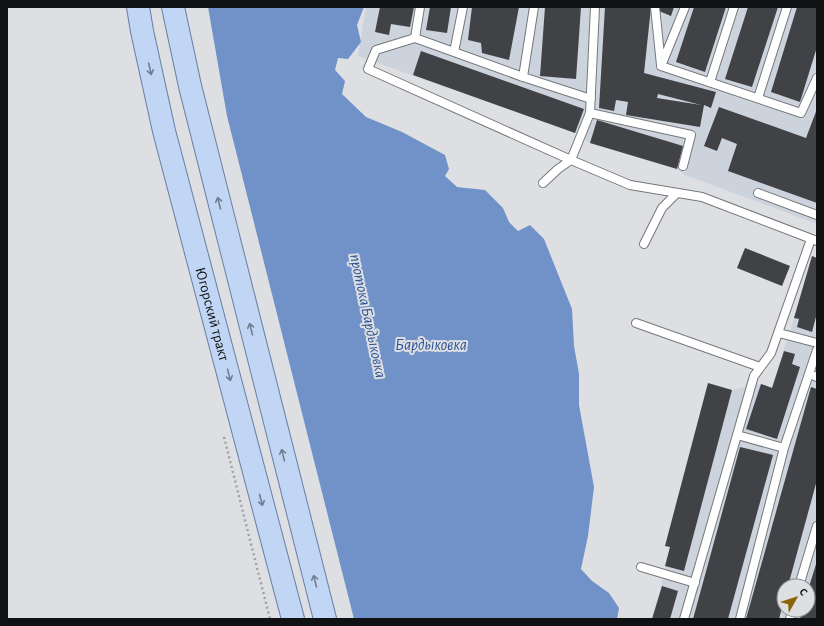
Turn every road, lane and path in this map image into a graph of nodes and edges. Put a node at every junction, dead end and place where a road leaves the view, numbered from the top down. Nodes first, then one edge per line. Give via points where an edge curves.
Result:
1 (138, 7) edge
2 (173, 7) edge
3 (420, 7) edge
4 (463, 7) edge
5 (534, 7) edge
6 (595, 7) edge
7 (655, 7) edge
8 (685, 7) edge
9 (734, 7) edge
10 (787, 7) edge
11 (415, 38) junction
12 (454, 52) junction
13 (662, 66) junction
14 (523, 77) junction
15 (817, 78) edge
16 (710, 82) junction
17 (758, 98) junction
18 (591, 99) junction
19 (590, 113) junction
20 (570, 160) junction
21 (683, 166) dead end
22 (543, 183) dead end
23 (677, 193) junction
24 (758, 193) dead end
25 (817, 215) edge
26 (815, 239) edge
27 (644, 244) dead end
28 (636, 323) dead end
29 (778, 332) junction
30 (817, 343) edge
31 (817, 350) edge
32 (760, 367) junction
33 (809, 374) junction
34 (817, 377) edge
35 (737, 435) junction
36 (784, 448) junction
37 (817, 526) edge
38 (641, 567) dead end
39 (801, 578) edge
40 (695, 583) junction
41 (293, 619) edge
42 (325, 619) edge
43 (684, 619) edge
44 (740, 619) edge

1 -> 41 main road, Югорский тракт via 164,131
42 -> 2 main road via 192,93
3 - 11 lane
4 - 12 lane
5 - 14 lane
6 - 18 lane
7 - 13 lane
8 - 13 lane
9 - 16 lane
10 - 17 lane
11 - 12 lane
11 - 20 lane via 376,50 368,69
12 - 14 lane
13 - 16 lane
14 - 18 lane
15 - 17 lane via 801,113
16 - 17 lane
18 - 19 lane
19 - 20 lane
19 - 21 lane via 691,135
20 - 22 lane
20 - 23 lane via 630,185
23 - 26 lane via 702,197
23 - 27 lane via 662,208
24 - 25 lane
26 - 29 lane
28 - 32 lane
29 - 30 lane
29 - 32 lane via 772,353
31 - 33 lane
32 - 35 lane via 754,376
33 - 34 lane
33 - 36 lane
35 - 36 lane
35 - 40 lane
36 - 44 lane
37 - 39 lane
38 - 40 lane
40 - 43 lane

